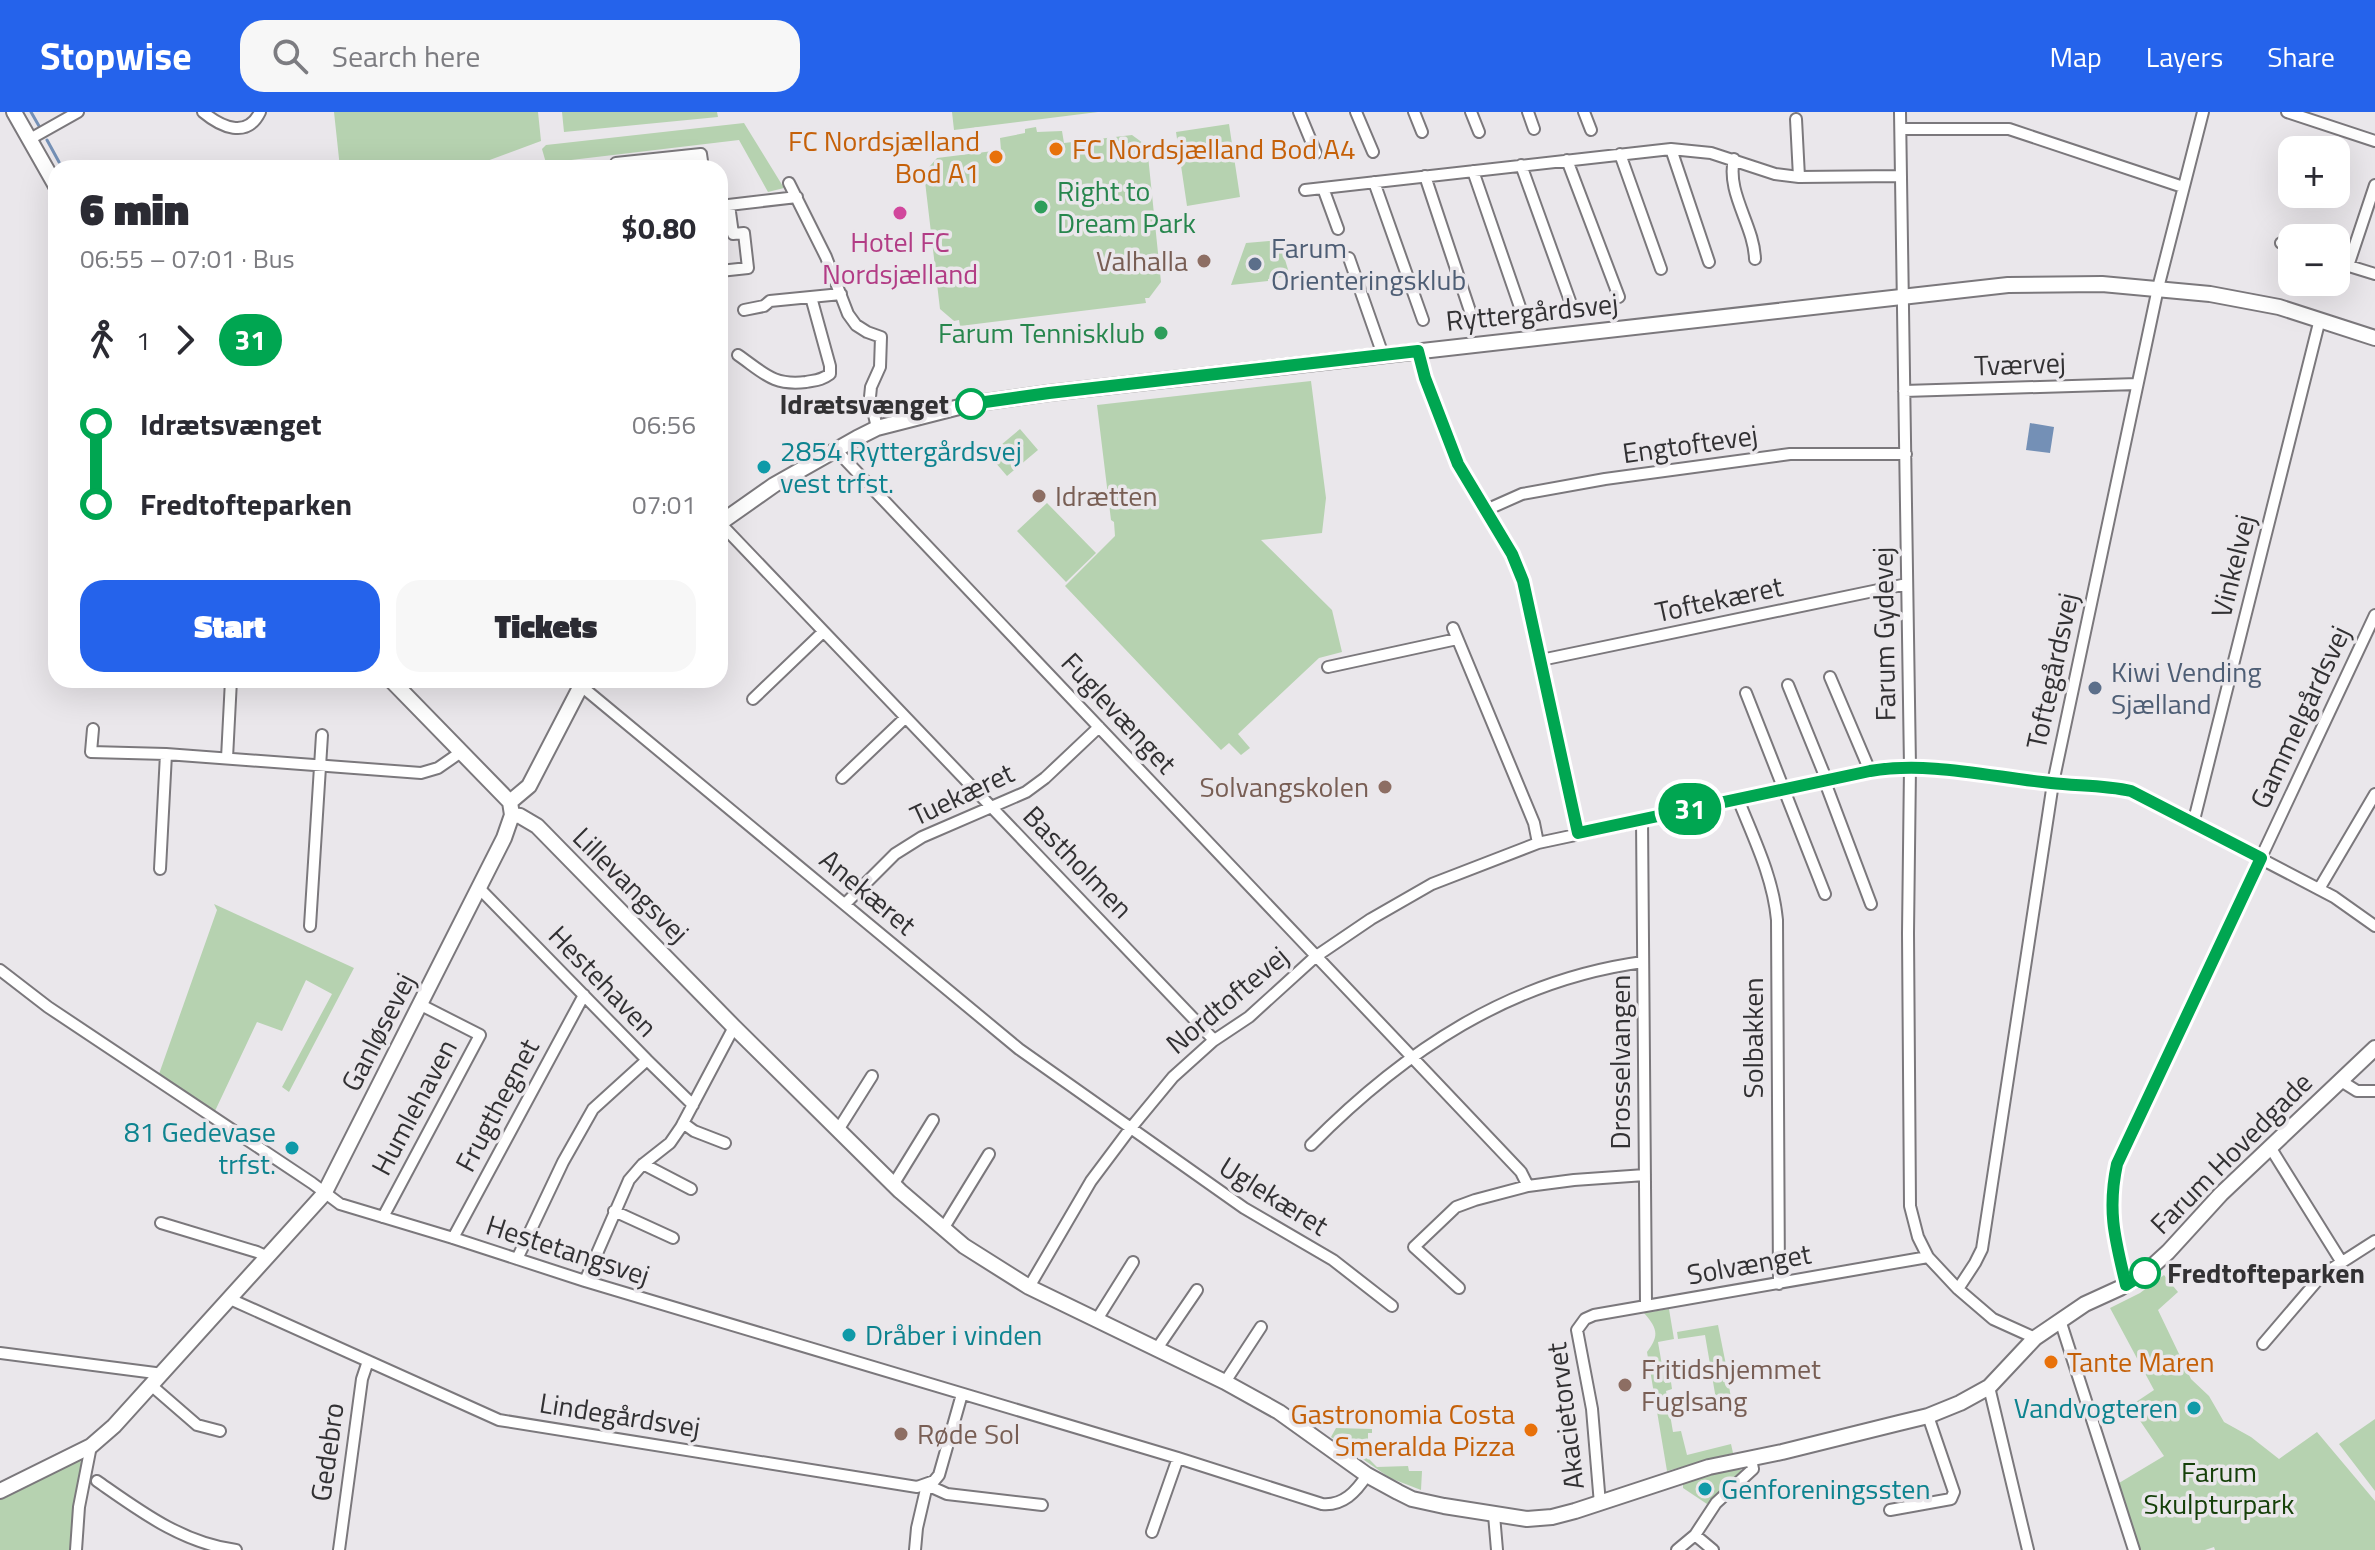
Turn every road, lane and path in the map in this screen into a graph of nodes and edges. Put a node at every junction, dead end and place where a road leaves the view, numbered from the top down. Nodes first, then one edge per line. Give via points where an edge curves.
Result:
1 (14, 112) edge
2 (78, 112) edge
3 (203, 112) edge
4 (260, 112) edge
5 (1299, 112) edge
6 (1356, 112) edge
7 (1414, 112) edge
8 (1471, 112) edge
9 (1528, 112) edge
10 (1584, 112) edge
11 (1900, 112) edge
12 (2203, 112) edge
13 (2287, 112) edge
14 (1796, 119) dead end
15 (1534, 129) dead end
16 (1901, 129) junction
17 (1591, 130) dead end
18 (1422, 132) dead end
19 (1479, 132) dead end
20 (30, 139) junction
21 (2375, 141) edge
22 (1671, 149) junction
23 (1373, 152) dead end
24 (1316, 153) dead end
25 (1620, 154) junction
26 (1734, 159) junction
27 (644, 160) edge
28 (702, 160) edge
29 (1567, 160) junction
30 (1521, 165) junction
31 (1473, 171) junction
32 (48, 172) edge
33 (1425, 176) junction
34 (1900, 176) junction
35 (1799, 177) junction
36 (1374, 182) junction
37 (789, 183) dead end
38 (2375, 185) edge
39 (2183, 187) junction
40 (1323, 188) junction
41 (1305, 190) dead end
42 (797, 197) junction
43 (728, 206) edge
44 (728, 216) edge
45 (1338, 229) dead end
46 (1349, 258) dead end
47 (1755, 259) dead end
48 (2350, 260) edge
49 (1709, 262) dead end
50 (2350, 267) edge
51 (1661, 269) dead end
52 (728, 270) edge
53 (2375, 274) edge
54 (2158, 288) junction
55 (841, 294) junction
56 (1903, 296) junction
57 (811, 297) junction
58 (1619, 297) dead end
59 (1570, 301) dead end
60 (744, 310) dead end
61 (1521, 310) dead end
62 (1472, 317) dead end
63 (2320, 319) junction
64 (1423, 320) dead end
65 (2375, 338) edge
66 (1418, 351) junction
67 (738, 355) dead end
68 (1383, 355) junction
69 (2137, 384) junction
70 (1904, 391) junction
71 (877, 428) junction
72 (836, 450) junction
73 (1906, 454) junction
74 (1486, 510) junction
75 (728, 517) edge
76 (728, 531) edge
77 (1907, 584) junction
78 (2375, 615) edge
79 (1453, 628) dead end
80 (823, 632) junction
81 (1457, 639) junction
82 (1541, 660) junction
83 (1328, 667) dead end
84 (1830, 677) dead end
85 (1788, 685) dead end
86 (231, 688) edge
87 (399, 688) edge
88 (579, 688) edge
89 (588, 688) edge
90 (1746, 693) dead end
91 (753, 699) dead end
92 (905, 718) junction
93 (1099, 727) junction
94 (93, 729) dead end
95 (322, 735) dead end
96 (461, 752) junction
97 (166, 754) junction
98 (227, 758) junction
99 (320, 764) junction
100 (1910, 767) junction
101 (1870, 771) junction
102 (842, 778) dead end
103 (1826, 781) junction
104 (2053, 783) junction
105 (1783, 790) junction
106 (2375, 794) edge
107 (1738, 799) junction
108 (992, 806) junction
109 (511, 808) junction
110 (1642, 819) junction
111 (2193, 824) junction
112 (1578, 833) junction
113 (1538, 843) junction
114 (2261, 858) junction
115 (160, 869) dead end
116 (479, 888) junction
117 (2319, 889) junction
118 (1825, 894) dead end
119 (845, 904) junction
120 (1871, 904) dead end
121 (310, 926) dead end
122 (2375, 926) edge
123 (1315, 957) junction
124 (1643, 962) junction
125 (0, 970) edge
126 (584, 995) junction
127 (421, 1005) junction
128 (734, 1027) junction
129 (1214, 1040) junction
130 (2375, 1048) edge
131 (1410, 1057) junction
132 (647, 1060) junction
133 (872, 1076) dead end
134 (2341, 1081) junction
135 (2375, 1091) edge
136 (693, 1105) junction
137 (933, 1120) dead end
138 (683, 1123) junction
139 (1130, 1129) junction
140 (838, 1130) junction
141 (725, 1143) dead end
142 (1311, 1145) dead end
143 (2270, 1147) junction
144 (989, 1154) dead end
145 (643, 1164) junction
146 (1645, 1175) junction
147 (893, 1185) junction
148 (1528, 1186) junction
149 (691, 1189) dead end
150 (324, 1194) junction
151 (614, 1211) junction
152 (383, 1217) junction
153 (161, 1223) dead end
154 (943, 1229) junction
155 (453, 1238) junction
156 (673, 1238) dead end
157 (2375, 1241) edge
158 (268, 1257) junction
159 (1928, 1257) junction
160 (517, 1259) junction
161 (2341, 1261) junction
162 (1133, 1262) dead end
163 (585, 1281) junction
164 (1779, 1284) junction
165 (2126, 1285) junction
166 (1029, 1287) junction
167 (1459, 1288) dead end
168 (1958, 1289) junction
169 (1197, 1290) dead end
170 (230, 1299) junction
171 (1646, 1305) junction
172 (1392, 1306) dead end
173 (2060, 1320) junction
174 (1096, 1321) junction
175 (1580, 1323) joint
176 (1261, 1327) dead end
177 (2035, 1338) junction
178 (2263, 1344) dead end
179 (1156, 1350) junction
180 (0, 1353) edge
181 (368, 1361) junction
182 (163, 1374) junction
183 (1225, 1382) junction
184 (152, 1386) junction
185 (1989, 1387) junction
186 (962, 1394) junction
187 (1928, 1416) junction
188 (220, 1431) dead end
189 (91, 1446) junction
190 (1178, 1458) junction
191 (1751, 1459) junction
192 (1367, 1475) junction
193 (97, 1481) dead end
194 (927, 1485) junction
195 (0, 1491) edge
196 (1600, 1504) junction
197 (1042, 1505) dead end
198 (1890, 1510) dead end
199 (1494, 1515) junction
200 (1152, 1532) dead end
201 (1695, 1535) junction
202 (76, 1550) edge
203 (236, 1550) edge
204 (339, 1550) edge
205 (915, 1550) edge
206 (1497, 1550) edge
207 (1677, 1550) edge
208 (1713, 1550) edge
209 (2028, 1550) edge
210 (2134, 1550) edge

1 - 20 street
2 - 20 street
3 - 4 street via 217,123 245,128
5 - 24 street
6 - 23 street
7 - 18 street
8 - 19 street
9 - 15 street
10 - 17 street
11 - 16 street, Farum Gydevej
12 - 39 street, Toftegårdsvej
13 - 21 street
14 - 35 street
16 - 34 street, Farum Gydevej
16 - 39 street via 2009,129
20 - 32 street
22 - 25 street
22 - 26 street
22 - 49 street
25 - 29 street
25 - 51 street
26 - 35 street
26 - 47 street via 1730,175
27 - 28 street via 701,154
29 - 30 street
29 - 58 street
30 - 31 street
30 - 59 street
31 - 33 street
31 - 61 street
33 - 36 street
33 - 62 street
34 - 35 street
34 - 56 street, Farum Gydevej
36 - 40 street
36 - 64 street
37 - 42 street
38 - 48 street
39 - 54 street, Toftegårdsvej
40 - 41 street
40 - 45 street
42 - 43 street
42 - 55 street
44 - 52 street via 733,234 744,233 748,268
46 - 68 street
50 - 53 street
54 - 56 street, Ryttergårdsvej via 2058,283
54 - 63 street, Ryttergårdsvej
54 - 69 street, Toftegårdsvej
55 - 57 street
55 - 71 street via 856,325 881,337 880,367 870,397
56 - 66 street, Ryttergårdsvej
56 - 70 street, Farum Gydevej
57 - 60 street
57 - 67 street via 830,366 823,380 784,383
63 - 65 street, Ryttergårdsvej
63 - 111 street, Vinkelvej
66 - 68 street, Ryttergårdsvej
66 - 74 street via 1458,464
68 - 71 street, Ryttergårdsvej via 1006,399
69 - 70 street, Tværvej
69 - 104 street, Toftegårdsvej
70 - 73 street, Farum Gydevej
71 - 72 street, Ryttergårdsvej
72 - 75 street, Ryttergårdsvej
72 - 93 street, Fuglevænget
73 - 74 street, Engtoftevej via 1790,454 1522,494
73 - 77 street, Farum Gydevej
74 - 82 street via 1523,581
76 - 80 street, Bastholmen
77 - 82 street, Toftekæret
77 - 100 street, Farum Gydevej
78 - 114 street, Gammelgårdsvej
79 - 81 street
80 - 91 street
80 - 92 street, Bastholmen
81 - 83 street
81 - 113 street
82 - 112 street
84 - 101 street
85 - 103 street
86 - 98 street
87 - 96 street, Lillevangsvej
88 - 109 street via 529,786
89 - 119 street, Anekæret
90 - 105 street
92 - 102 street
92 - 108 street, Bastholmen
93 - 108 street, Tuekæret via 1045,778
93 - 123 street, Fuglevænget
94 - 97 street via 91,752
95 - 99 street
96 - 99 street via 421,773
96 - 109 street, Lillevangsvej
97 - 98 street
97 - 115 street
98 - 99 street
99 - 121 street
100 - 101 street, Nordtoftevej
100 - 104 street, Nordtoftevej
100 - 159 street, Farum Gydevej via 1910,1206
101 - 103 street, Nordtoftevej
103 - 105 street, Nordtoftevej
103 - 120 street
104 - 111 street, Nordtoftevej via 2131,791
104 - 168 street, Toftegårdsvej via 1982,1249
105 - 107 street, Nordtoftevej
105 - 118 street
106 - 117 street
107 - 110 street, Nordtoftevej
107 - 164 street, Solbakken via 1768,875 1777,920
108 - 119 street, Tuekæret via 895,854
108 - 129 street, Bastholmen
109 - 116 street, Ganløsevej via 504,838
109 - 128 street, Lillevangsvej via 537,826
110 - 112 street, Nordtoftevej
110 - 124 street, Drosselvangen
111 - 114 street, Nordtoftevej
112 - 113 street, Nordtoftevej
113 - 123 street, Nordtoftevej via 1432,884
114 - 117 street, Nordtoftevej
114 - 165 street, Gammelgårdsvej via 2117,1164 2111,1209
116 - 126 street, Hestehaven
116 - 127 street, Ganløsevej
117 - 122 street, Nordtoftevej
119 - 139 street, Anekæret via 1019,1049
123 - 129 street, Nordtoftevej via 1249,1017
123 - 131 street, Fuglevænget
124 - 131 street via 1585,973 1519,996
124 - 146 street, Drosselvangen
125 - 150 street, Hestetangsvej
126 - 132 street, Hestehaven
126 - 155 street, Frugthegnet
127 - 150 street, Ganløsevej
127 - 152 street, Humlehaven via 480,1035
128 - 136 street
128 - 140 street, Lillevangsvej
129 - 139 street, Nordtoftevej via 1173,1077
130 - 134 street, Farum Hovedgade
131 - 142 street
131 - 148 street, Fuglevænget via 1521,1172
132 - 136 street, Hestehaven
132 - 160 street via 593,1109
133 - 140 street
134 - 135 street via 2357,1091
134 - 143 street, Farum Hovedgade
136 - 138 street
137 - 147 street
138 - 141 street
138 - 145 street via 670,1143
139 - 166 street, Nordtoftevej via 1091,1181
139 - 172 street, Uglekæret via 1244,1208 1333,1260
140 - 147 street, Lillevangsvej
143 - 161 street
143 - 165 street, Farum Hovedgade via 2159,1261
144 - 154 street
145 - 149 street
145 - 151 street
146 - 148 street
146 - 171 street, Drosselvangen
147 - 154 street, Lillevangsvej
148 - 167 street via 1456,1207 1414,1247
150 - 152 street, Hestetangsvej
150 - 158 street, Ganløsevej
151 - 156 street
151 - 163 street
152 - 155 street, Hestetangsvej
153 - 158 street
154 - 166 street, Lillevangsvej
155 - 160 street, Hestetangsvej
157 - 161 street
158 - 170 street, Ganløsevej
159 - 164 street, Solvænget
159 - 168 street, Farum Gydevej
160 - 163 street, Hestetangsvej
161 - 178 street via 2306,1291
162 - 174 street
163 - 186 street, Hestetangsvej
164 - 171 street, Solvænget
165 - 173 street, Farum Hovedgade
166 - 174 street, Lillevangsvej
168 - 177 street, Farum Gydevej via 2002,1325
169 - 179 street
170 - 181 street, Lindegårdsvej
170 - 182 street, Ganløsevej
171 - 175 street, Solvænget via 1594,1315
173 - 177 street, Farum Hovedgade
173 - 210 street
174 - 179 street, Lillevangsvej
175 - 196 street, Akacietorvet
176 - 183 street
177 - 185 street, Farum Hovedgade
179 - 183 street, Lillevangsvej
180 - 182 street
181 - 194 street, Lindegårdsvej via 499,1420
181 - 204 street, Gedebro
182 - 184 street, Ganløsevej
183 - 192 street, Lillevangsvej via 1279,1412
184 - 188 street via 197,1425
184 - 189 street, Ganløsevej
185 - 187 street, Farum Hovedgade
185 - 209 street
186 - 190 street, Hestetangsvej
186 - 194 street via 939,1475
187 - 191 street, Farum Hovedgade
187 - 198 street via 1954,1492 1951,1499
189 - 195 street, Ganløsevej
189 - 202 street
190 - 192 street, Hestetangsvej via 1333,1505
190 - 200 street
191 - 196 street, Farum Hovedgade
191 - 201 street via 1753,1469 1716,1503
192 - 199 street, Farum Hovedgade via 1412,1499
193 - 203 street via 188,1538
194 - 197 street, Lindegårdsvej via 947,1494
194 - 205 street
196 - 199 street, Farum Hovedgade via 1543,1518
199 - 206 street
201 - 207 street
201 - 208 street

